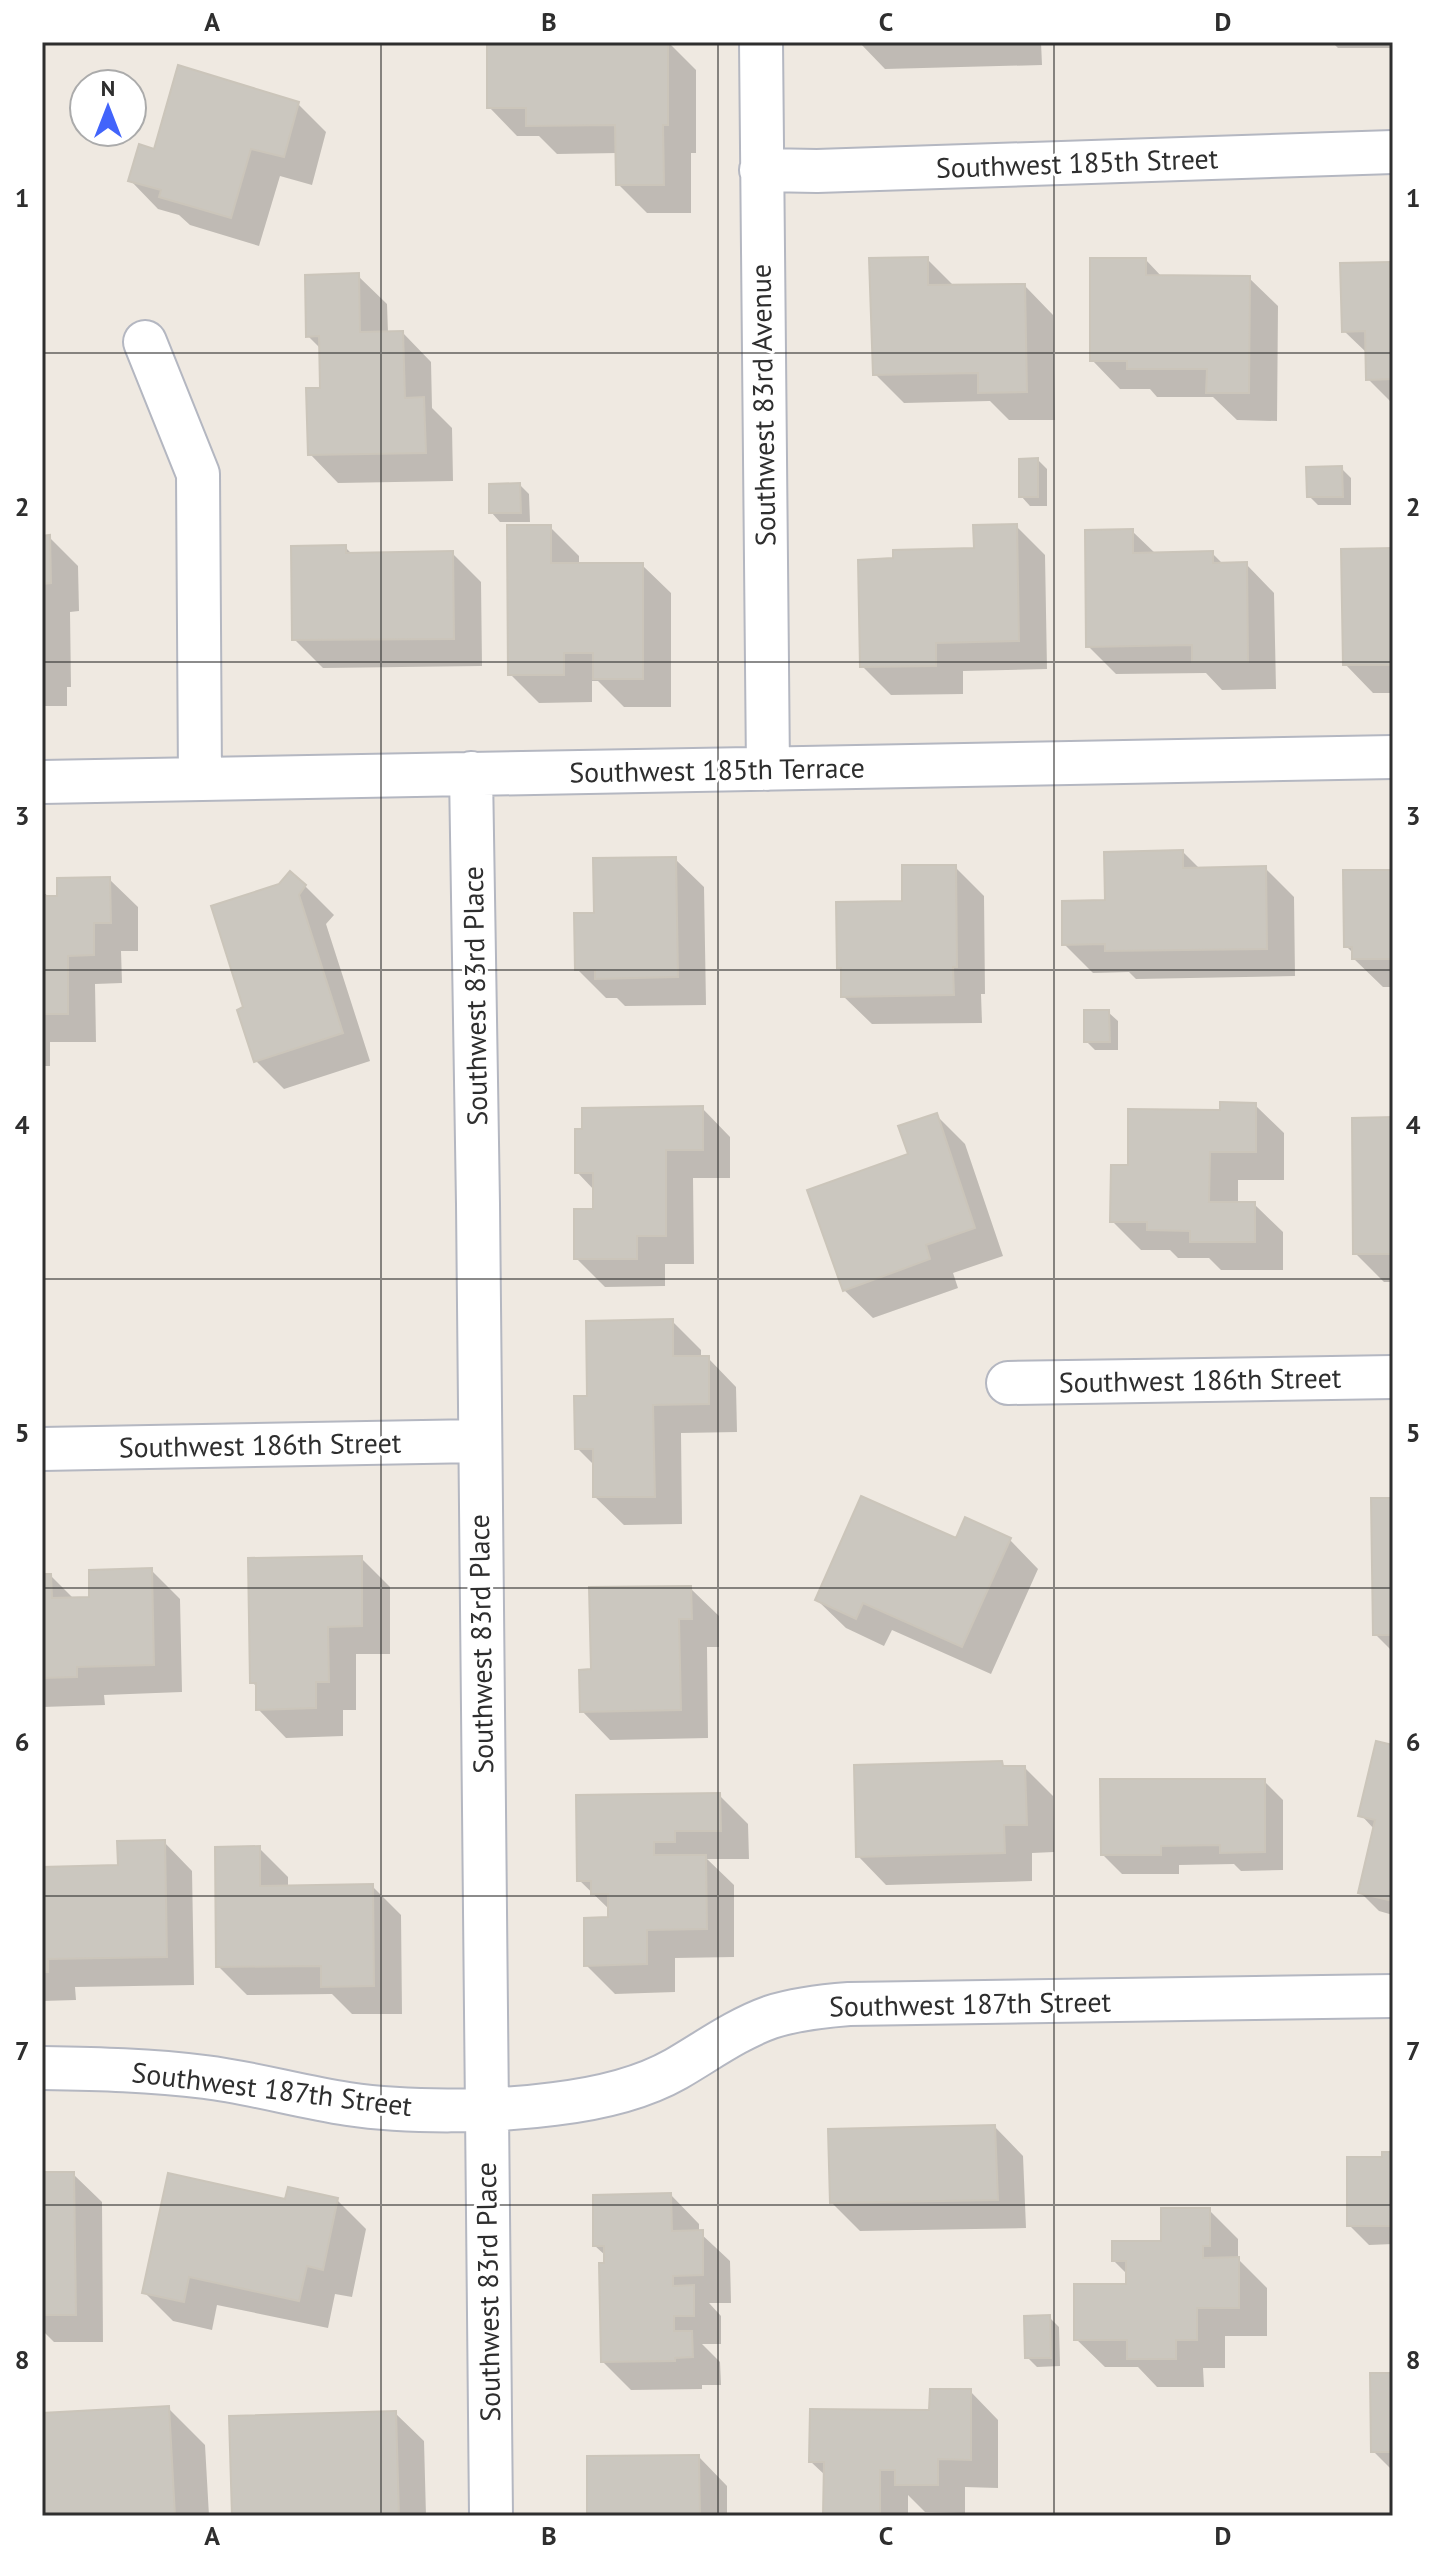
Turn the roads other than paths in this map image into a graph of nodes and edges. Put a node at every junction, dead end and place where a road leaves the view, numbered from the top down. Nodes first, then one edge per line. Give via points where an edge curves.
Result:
1 (761, 42) edge
2 (1393, 152) edge
3 (761, 170) junction
4 (145, 342) dead end
5 (1393, 757) edge
6 (768, 769) junction
7 (471, 773) junction
8 (200, 779) junction
9 (42, 782) edge
10 (1393, 1377) edge
11 (1008, 1383) dead end
12 (479, 1441) junction
13 (42, 1449) edge
14 (1393, 1996) edge
15 (42, 2068) edge
16 (485, 2108) junction
17 (491, 2516) edge

1 - 3 street, Southwest 83rd Avenue
2 - 3 street, Southwest 185th Street
3 - 6 street, Southwest 83rd Avenue
4 - 8 street via 198,474
5 - 6 street, Southwest 185th Terrace
6 - 7 street, Southwest 185th Terrace
7 - 8 street, Southwest 185th Terrace
7 - 12 street, Southwest 83rd Place
8 - 9 street, Southwest 185th Terrace
10 - 11 street, Southwest 186th Street
12 - 13 street, Southwest 186th Street
12 - 16 street, Southwest 83rd Place
14 - 16 street, Southwest 187th Street via 813,2007 740,2031 673,2071 634,2087 550,2105
15 - 16 street, Southwest 187th Street via 159,2071 349,2104
16 - 17 street, Southwest 83rd Place

